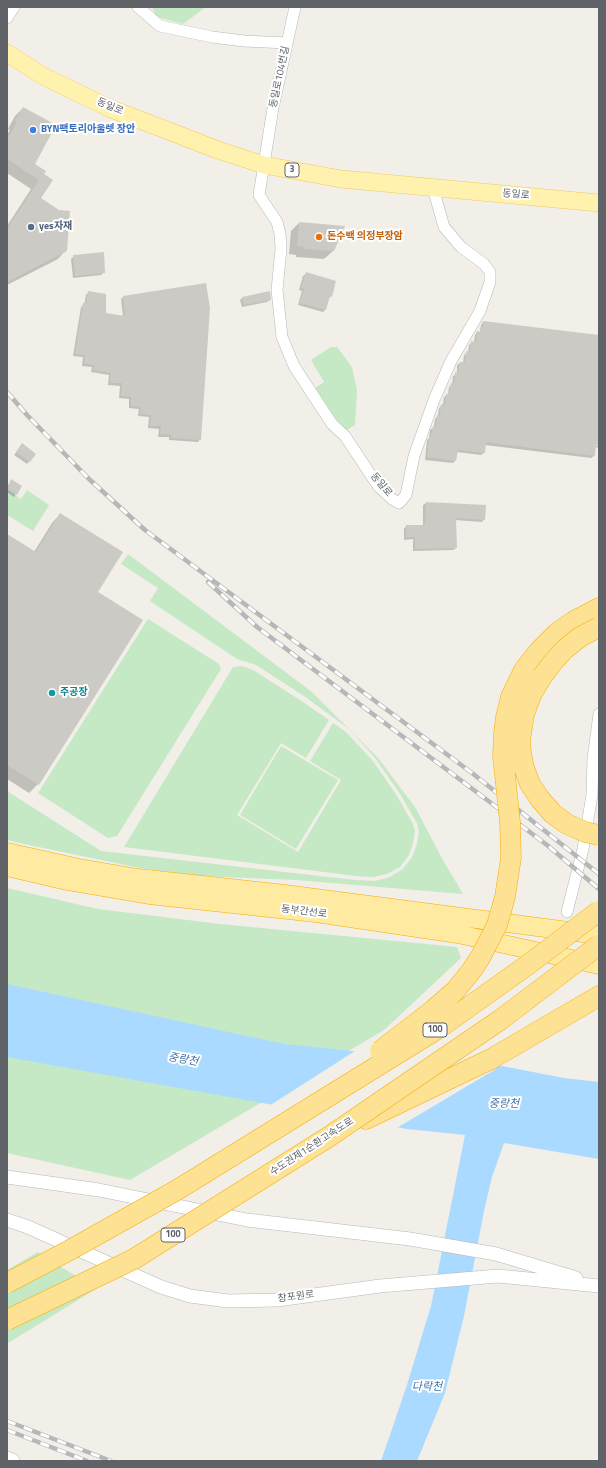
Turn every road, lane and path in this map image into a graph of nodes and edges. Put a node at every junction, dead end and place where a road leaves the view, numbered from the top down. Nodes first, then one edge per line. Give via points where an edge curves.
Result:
1 (14, 7) edge
2 (138, 7) edge
3 (295, 7) edge
4 (7, 18) edge
5 (287, 43) junction
6 (7, 53) edge
7 (267, 147) joint
8 (264, 165) junction
9 (433, 188) junction
10 (599, 203) edge
11 (599, 608) edge
12 (599, 627) edge
13 (599, 714) edge
14 (599, 835) edge
15 (7, 852) edge
16 (7, 867) edge
17 (599, 911) edge
18 (567, 912) dead end
19 (599, 935) edge
20 (599, 945) edge
21 (599, 965) edge
22 (599, 996) edge
23 (330, 1136) junction
24 (263, 1138) junction
25 (7, 1177) edge
26 (7, 1220) edge
27 (7, 1283) edge
28 (599, 1285) edge
29 (7, 1320) edge
30 (7, 1459) edge
31 (12, 1461) edge

1 - 4 street
2 - 5 street via 160,26 212,37
3 - 5 street, 동일로104번길
5 - 7 street, 동일로104번길
6 - 8 main road, 동일로 / 3 via 43,76 109,108
7 - 8 street, 동일로
8 - 9 main road, 동일로 / 3 via 341,179
8 - 9 street, 동일로 via 259,195 277,222 280,234 277,290 282,338 294,366 332,424 345,436 378,486 399,502 406,495 414,456 434,400 451,361 480,312 490,282 490,272 484,264 461,247 444,227
9 - 10 main road, 동일로 / 3
11 - 24 highway, bridge via 574,621 547,642 529,663 511,697 503,741 511,842 510,869 500,916 481,956 455,990 432,1011
12 - 14 highway, bridge via 572,643 546,670 528,703 520,741 524,768 530,784 540,799 553,814 567,824
13 - 18 street via 593,759 592,795 583,849
15 - 19 highway, 동부간선로 via 146,879 285,894
16 - 21 highway, 동부간선로 via 67,881 149,895 316,913 458,934
17 - 24 highway, 100, bridge via 452,1019
20 - 23 highway, 수도권제1순환고속도로 / 100, bridge via 500,1020
22 - 23 highway, bridge via 492,1059
23 - 29 highway, 수도권제1순환고속도로 / 100, bridge via 134,1259
24 - 27 highway, 100, bridge via 121,1222
25 - 28 street, 창포원로 via 99,1190 247,1220 410,1239 496,1254
26 - 28 street, 창포원로 via 161,1287 190,1296 228,1301 277,1300 380,1286 498,1276
30 - 31 main road

